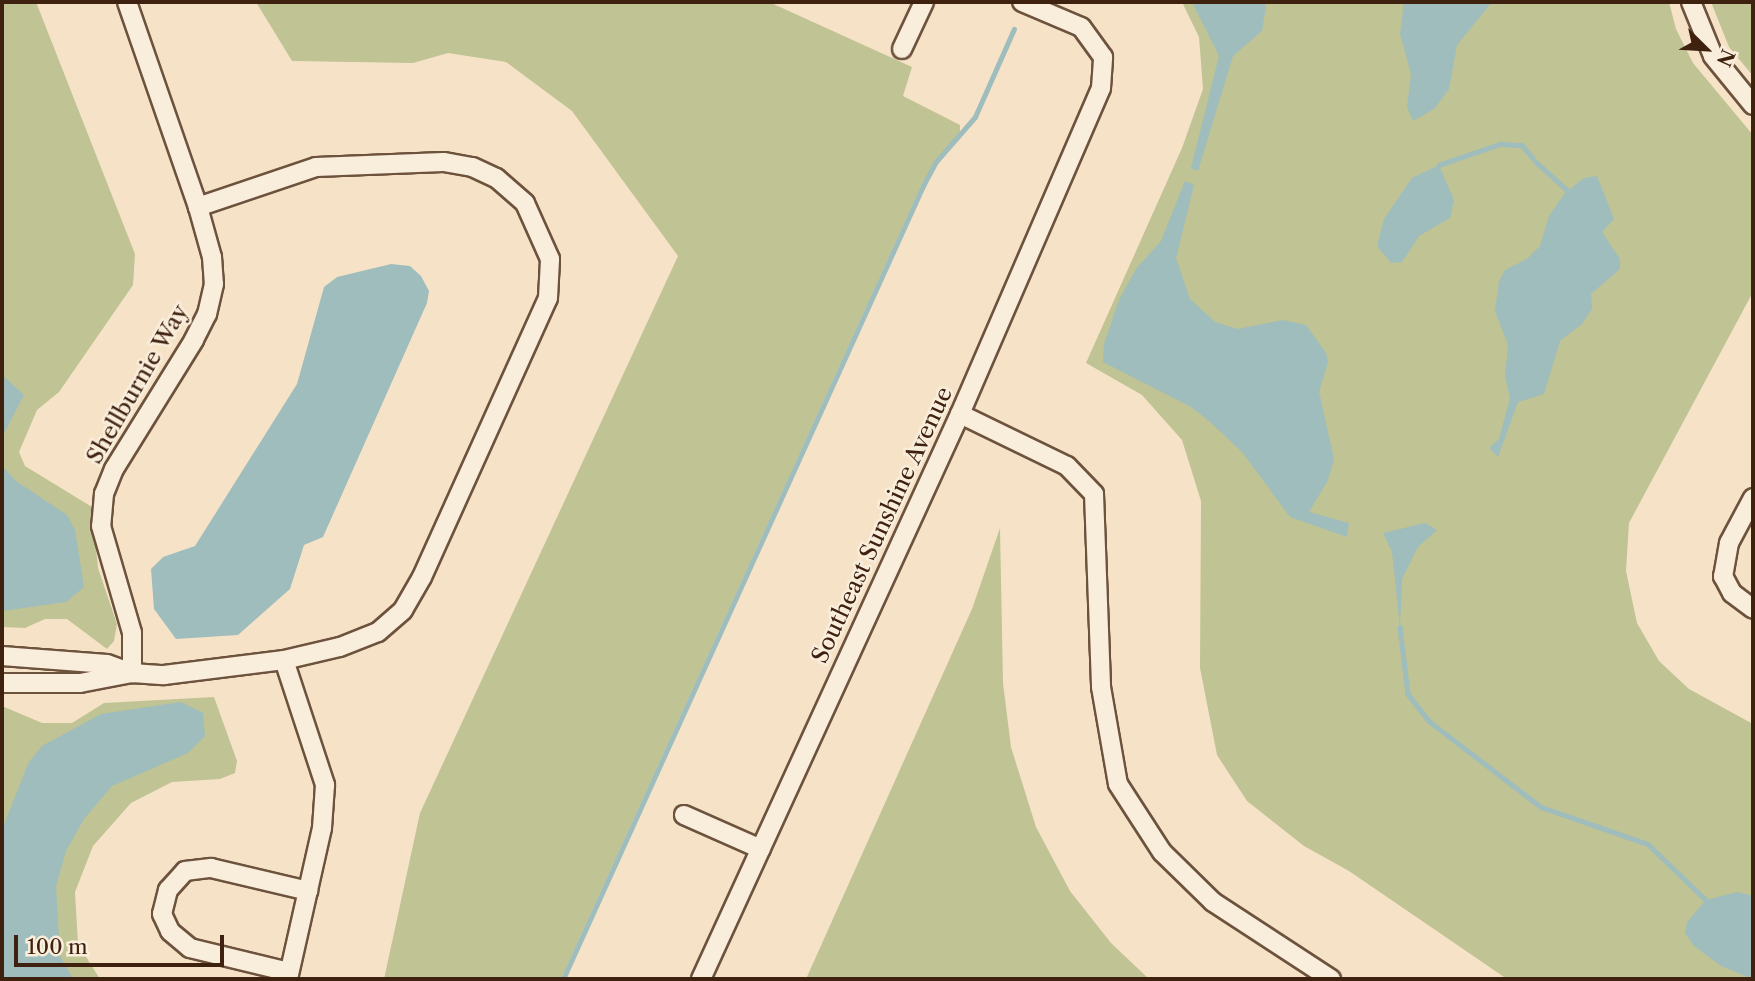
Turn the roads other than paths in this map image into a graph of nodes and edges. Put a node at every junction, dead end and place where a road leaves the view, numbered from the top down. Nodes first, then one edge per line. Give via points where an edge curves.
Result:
1 (127, 2) edge
2 (924, 2) edge
3 (1022, 2) edge
4 (1690, 2) edge
5 (902, 49) dead end
6 (1753, 105) edge
7 (198, 207) junction
8 (960, 414) junction
9 (1753, 498) edge
10 (1753, 609) edge
11 (2, 656) edge
12 (284, 660) junction
13 (132, 673) junction
14 (2, 683) edge
15 (684, 815) dead end
16 (761, 849) junction
17 (308, 891) junction
18 (288, 976) edge
19 (701, 979) edge
20 (1331, 979) edge

1 - 7 street, Shellburnie Way
2 - 5 street
3 - 8 street, Southeast Sunshine Avenue via 1081,27 1103,57 1101,89
4 - 6 street via 1713,56
7 - 12 street via 316,167 443,162 472,167 496,178 525,203 550,259 548,298 536,328 403,610 378,632 340,647
7 - 13 street, Shellburnie Way via 212,257 214,284 207,314 114,469 104,494 101,526 132,634
8 - 16 street, Southeast Sunshine Avenue
8 - 20 street via 1067,466 1094,494 1101,687 1118,783 1162,852 1213,902
9 - 10 street via 1729,542 1723,576 1732,593
11 - 13 street via 107,664
12 - 13 street via 164,675
12 - 17 street via 324,785 322,828
13 - 14 street via 80,683
15 - 16 street
16 - 19 street, Southeast Sunshine Avenue
17 - 18 street
17 - 18 street via 211,868 186,870 168,890 162,914 170,931 190,948

